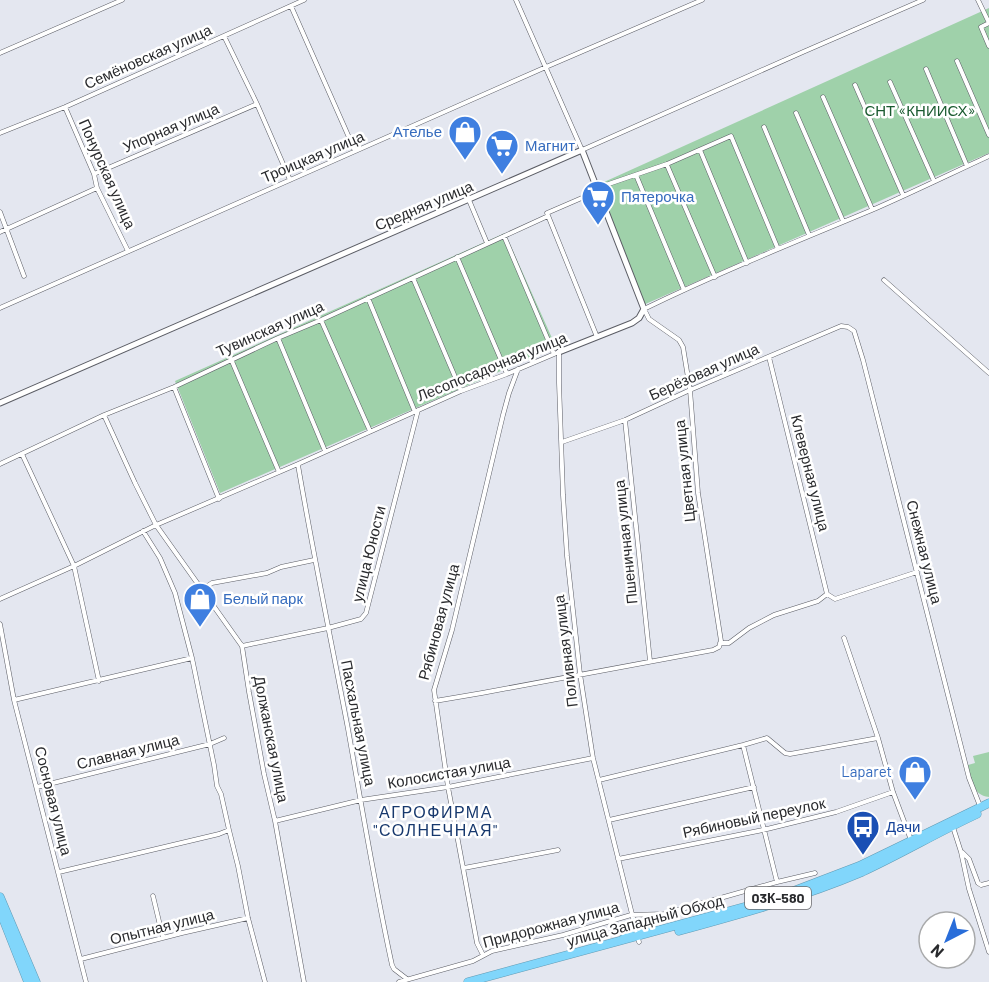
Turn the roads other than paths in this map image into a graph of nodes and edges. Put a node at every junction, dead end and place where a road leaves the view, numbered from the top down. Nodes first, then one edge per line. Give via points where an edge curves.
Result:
1 (122, 0) edge
2 (304, 0) edge
3 (516, 0) edge
4 (702, 0) edge
5 (923, 0) edge
6 (978, 0) edge
7 (291, 6) junction
8 (989, 23) edge
9 (224, 36) junction
10 (989, 46) edge
11 (0, 53) edge
12 (957, 61) dead end
13 (546, 67) junction
14 (926, 69) dead end
15 (890, 82) dead end
16 (855, 85) dead end
17 (823, 97) dead end
18 (257, 104) junction
19 (65, 107) junction
20 (796, 113) dead end
21 (764, 127) dead end
22 (0, 133) edge
23 (989, 135) edge
24 (582, 150) junction
25 (700, 150) junction
26 (355, 152) junction
27 (989, 156) edge
28 (667, 164) junction
29 (967, 166) junction
30 (94, 174) junction
31 (636, 175) junction
32 (290, 180) junction
33 (934, 181) junction
34 (97, 188) junction
35 (597, 189) junction
36 (903, 195) junction
37 (469, 200) junction
38 (872, 209) junction
39 (0, 212) edge
40 (548, 214) junction
41 (843, 221) junction
42 (7, 229) junction
43 (0, 232) edge
44 (809, 235) junction
45 (504, 236) junction
46 (487, 243) junction
47 (778, 249) junction
48 (128, 251) junction
49 (457, 257) junction
50 (747, 263) junction
51 (24, 276) dead end
52 (715, 277) junction
53 (413, 278) junction
54 (884, 280) dead end
55 (684, 290) junction
56 (368, 298) junction
57 (0, 308) edge
58 (644, 309) junction
59 (321, 320) junction
60 (854, 331) joint
61 (597, 337) junction
62 (278, 338) junction
63 (557, 353) junction
64 (769, 357) junction
65 (231, 359) junction
66 (518, 369) junction
67 (989, 373) edge
68 (507, 374) junction
69 (174, 387) junction
70 (690, 390) junction
71 (461, 391) junction
72 (0, 403) edge
73 (417, 411) junction
74 (104, 415) junction
75 (625, 420) junction
76 (370, 431) junction
77 (562, 442) junction
78 (325, 451) junction
79 (22, 454) junction
80 (0, 464) edge
81 (298, 464) junction
82 (279, 472) junction
83 (219, 499) junction
84 (156, 525) junction
85 (143, 531) junction
86 (315, 560) junction
87 (74, 566) junction
88 (917, 572) junction
89 (203, 589) junction
90 (827, 594) junction
91 (0, 599) edge
92 (0, 624) edge
93 (328, 628) junction
94 (844, 638) dead end
95 (719, 645) junction
96 (242, 646) junction
97 (192, 657) junction
98 (650, 661) junction
99 (580, 674) junction
100 (99, 681) junction
101 (14, 700) junction
102 (435, 701) junction
103 (224, 738) dead end
104 (878, 738) junction
105 (210, 744) junction
106 (742, 745) junction
107 (593, 758) junction
108 (599, 780) junction
109 (37, 787) junction
110 (448, 787) junction
111 (754, 787) junction
112 (893, 792) junction
113 (361, 800) junction
114 (989, 803) edge
115 (985, 808) edge
116 (609, 820) junction
117 (275, 821) junction
118 (952, 824) junction
119 (229, 830) junction
120 (763, 830) junction
121 (911, 840) junction
122 (558, 850) dead end
123 (961, 852) junction
124 (618, 859) junction
125 (464, 868) junction
126 (59, 872) junction
127 (815, 873) dead end
128 (777, 882) junction
129 (989, 883) edge
130 (153, 896) dead end
131 (0, 897) edge
132 (0, 911) edge
133 (248, 918) junction
134 (632, 919) junction
135 (656, 932) junction
136 (163, 938) junction
137 (638, 940) junction
138 (618, 942) junction
139 (989, 952) edge
140 (483, 956) junction
141 (81, 959) junction
142 (407, 980) junction
143 (28, 982) edge
144 (36, 982) edge
145 (86, 982) edge
146 (265, 982) edge
147 (304, 982) edge
148 (399, 982) edge
149 (468, 982) edge
150 (485, 982) edge

1 - 11 street
2 - 7 street, Семёновская улица
3 - 13 street
4 - 13 street, Троицкая улица
5 - 24 street, Средняя улица
6 - 8 street
7 - 9 street, Семёновская улица
7 - 26 street
8 - 10 street via 981,27
9 - 18 street
9 - 19 street, Семёновская улица
12 - 23 street
13 - 24 street
13 - 26 street, Троицкая улица
14 - 29 street
15 - 33 street
16 - 36 street
17 - 38 street
18 - 30 street, Упорная улица
18 - 32 street
19 - 22 street, Семёновская улица
19 - 30 street, Понурская улица
20 - 41 street
21 - 44 street
24 - 35 street
24 - 37 street, Средняя улица
25 - 28 street, Тувинская улица
25 - 47 street, Тувинская улица via 731,136
25 - 50 street
26 - 32 street, Троицкая улица
27 - 29 street, Лесопосадочная улица
28 - 31 street, Тувинская улица
28 - 52 street
29 - 33 street, Лесопосадочная улица
30 - 34 street, Понурская улица
31 - 35 street, Тувинская улица
31 - 55 street
32 - 48 street, Троицкая улица
33 - 36 street, Лесопосадочная улица
34 - 42 street
34 - 48 street, Понурская улица
35 - 40 street, Тувинская улица
35 - 58 street
36 - 38 street, Лесопосадочная улица
37 - 46 street
37 - 72 street, Средняя улица
38 - 41 street, Лесопосадочная улица
39 - 42 street
40 - 45 street, Тувинская улица
40 - 61 street
41 - 44 street, Лесопосадочная улица
42 - 43 street
42 - 51 street
44 - 47 street, Лесопосадочная улица
45 - 46 street, Тувинская улица
45 - 63 street
46 - 49 street, Тувинская улица
47 - 50 street, Лесопосадочная улица
48 - 57 street, Троицкая улица
49 - 53 street, Тувинская улица
49 - 68 street
50 - 52 street, Лесопосадочная улица
52 - 55 street, Лесопосадочная улица
53 - 56 street, Тувинская улица
53 - 71 street
54 - 67 street
55 - 58 street, Лесопосадочная улица
56 - 59 street, Тувинская улица
56 - 73 street
58 - 61 street, Лесопосадочная улица via 632,323
58 - 70 street, Цветная улица via 649,319 683,347
59 - 62 street, Тувинская улица
59 - 76 street
60 - 64 street, Берёзовая улица via 840,326
60 - 88 street, Снежная улица
61 - 63 street, Лесопосадочная улица
62 - 65 street, Тувинская улица
62 - 78 street
63 - 66 street, Лесопосадочная улица
63 - 77 street, Поливная улица
64 - 70 street, Берёзовая улица
64 - 90 street, Клеверная улица
65 - 69 street, Тувинская улица
65 - 82 street
66 - 68 street, Лесопосадочная улица
66 - 102 street, Рябиновая улица via 503,414 453,630 434,690
68 - 71 street, Лесопосадочная улица
69 - 74 street, Тувинская улица
69 - 83 street
70 - 75 street, Берёзовая улица
70 - 95 street, Цветная улица via 698,493
71 - 73 street, Лесопосадочная улица
73 - 76 street, Лесопосадочная улица
73 - 93 street, улица Юности via 366,613 361,619
74 - 79 street, Тувинская улица
74 - 84 street, Должанская улица
75 - 77 street, Берёзовая улица
75 - 98 street, Пшеничная улица
76 - 78 street, Лесопосадочная улица
77 - 99 street, Поливная улица via 567,556
78 - 81 street, Лесопосадочная улица
79 - 80 street, Тувинская улица
79 - 87 street
81 - 82 street, Лесопосадочная улица
81 - 86 street, Пасхальная улица
82 - 83 street, Лесопосадочная улица
83 - 84 street, Лесопосадочная улица
84 - 85 street, Лесопосадочная улица
84 - 89 street, Должанская улица
85 - 87 street, Лесопосадочная улица
85 - 97 street via 176,593
86 - 89 street
86 - 93 street, Пасхальная улица
87 - 91 street, Лесопосадочная улица
87 - 100 street
88 - 90 street via 835,599
88 - 115 street, Снежная улица via 969,778
89 - 96 street, Должанская улица
90 - 95 street via 818,601 774,615 729,643
92 - 101 street, Сосновая улица
93 - 96 street, улица Юности
93 - 113 street, Пасхальная улица
94 - 104 street
95 - 98 street via 713,650
96 - 117 street, Должанская улица
97 - 100 street
97 - 105 street
98 - 99 street
99 - 102 street
99 - 107 street, Поливная улица
100 - 101 street
101 - 109 street, Сосновая улица
102 - 110 street, Рябиновая улица
103 - 105 street, Славная улица
104 - 106 street via 790,754 767,738
104 - 112 street
105 - 109 street, Славная улица
105 - 119 street
106 - 108 street
106 - 111 street
107 - 108 street, Поливная улица
107 - 110 street, Колосистая улица
108 - 116 street, Поливная улица
109 - 126 street, Сосновая улица
110 - 113 street, Колосистая улица
110 - 125 street, Рябиновая улица
111 - 116 street
111 - 120 street
112 - 120 street, Рябиновый переулок via 836,812
112 - 121 street
113 - 117 street, Колосистая улица
113 - 142 street, Пасхальная улица via 392,966
114 - 115 highway, улица Западный Обход / 03К-580
115 - 118 highway, улица Западный Обход / 03К-580
116 - 124 street, Поливная улица
117 - 147 street, Должанская улица
118 - 121 highway, улица Западный Обход / 03К-580
118 - 123 street
118 - 137 highway, улица Западный Обход / 03К-580 via 825,887
119 - 126 street
119 - 133 street
120 - 124 street, Рябиновый переулок
120 - 128 street
121 - 135 highway, улица Западный Обход / 03К-580 via 822,882
122 - 125 street
123 - 129 street via 969,859 978,883
123 - 139 street
124 - 134 street, Поливная улица
125 - 140 street, Рябиновая улица via 477,943
126 - 141 street, Сосновая улица
127 - 128 street, Придорожная улица
128 - 134 street, Придорожная улица via 664,914
130 - 136 street
131 - 144 highway
132 - 143 highway
133 - 136 street, Опытная улица
133 - 146 street
134 - 135 highway via 646,932
134 - 137 street, Поливная улица
134 - 138 highway via 628,935
134 - 140 street, Придорожная улица
135 - 137 highway, улица Западный Обход / 03К-580
136 - 141 street, Опытная улица
137 - 138 highway, улица Западный Обход / 03К-580
137 - 150 highway, улица Западный Обход / 03К-580
138 - 149 highway, улица Западный Обход / 03К-580
140 - 142 street, Придорожная улица
141 - 145 street, Сосновая улица
142 - 148 street, Придорожная улица

